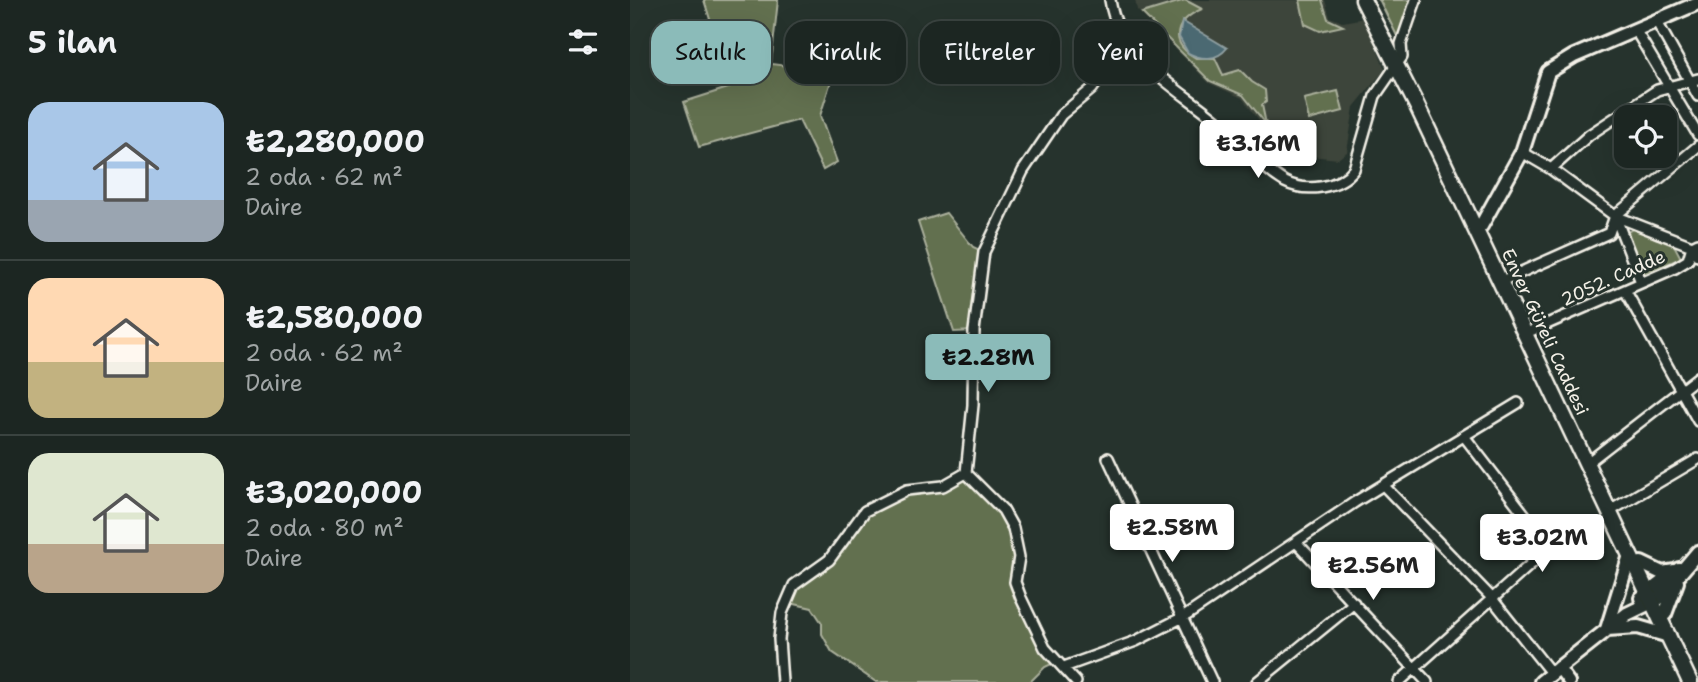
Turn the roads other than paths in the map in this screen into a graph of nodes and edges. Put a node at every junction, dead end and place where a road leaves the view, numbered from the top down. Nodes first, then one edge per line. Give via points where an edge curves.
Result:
1 (1110, 0) edge
2 (1363, 0) edge
3 (1372, 0) edge
4 (1416, 0) edge
5 (1698, 3) edge
6 (1119, 21) edge
7 (1657, 22) junction
8 (1636, 31) junction
9 (1400, 61) junction
10 (1694, 81) edge
11 (1096, 84) edge
12 (1168, 84) edge
13 (1670, 88) junction
14 (1698, 96) edge
15 (1698, 135) edge
16 (1698, 146) edge
17 (1521, 152) junction
18 (1551, 169) junction
19 (1615, 216) junction
20 (1480, 226) junction
21 (1695, 245) edge
22 (1698, 256) edge
23 (1506, 279) junction
24 (1641, 282) junction
25 (1625, 290) junction
26 (1531, 331) junction
27 (1698, 377) edge
28 (1681, 392) junction
29 (1518, 403) dead end
30 (1698, 421) edge
31 (1464, 436) junction
32 (1108, 458) dead end
33 (1698, 459) edge
34 (1591, 460) junction
35 (966, 473) junction
36 (1383, 485) junction
37 (1615, 508) junction
38 (1296, 542) junction
39 (1695, 556) edge
40 (1635, 559) junction
41 (1679, 573) junction
42 (1653, 595) junction
43 (1492, 598) junction
44 (1353, 603) junction
45 (1665, 614) junction
46 (1181, 618) junction
47 (1607, 629) junction
48 (1669, 636) junction
49 (1064, 667) junction
50 (1415, 668) junction
51 (1550, 674) edge
52 (782, 682) edge
53 (1076, 682) edge
54 (1212, 682) edge
55 (1257, 682) edge
56 (1399, 682) edge
57 (1427, 682) edge
58 (1569, 682) edge
59 (1690, 682) edge
60 (1698, 682) edge

1 - 6 street
2 - 9 main road, Enver Güreli Caddesi
3 - 9 main road, Enver Güreli Caddesi
4 - 9 street
5 - 7 main road
7 - 8 main road
7 - 10 street
8 - 13 street
8 - 17 main road via 1548,72
9 - 12 street via 1375,96 1354,170 1336,184 1311,188 1287,183 1269,170 1221,124
9 - 20 main road, Enver Güreli Caddesi
9 - 40 main road, Enver Güreli Caddesi
10 - 13 street
10 - 14 street
11 - 35 street via 1061,115 1023,171 984,252 974,331
13 - 15 street
13 - 18 street via 1657,90 1589,135
16 - 19 street
17 - 18 street
17 - 20 main road
18 - 19 street
19 - 21 street
19 - 23 street via 1609,233
19 - 24 street
20 - 23 main road, Enver Güreli Caddesi
21 - 22 street
21 - 24 street, 2052. Cadde via 1688,260
23 - 26 main road, Enver Güreli Caddesi
24 - 25 street, 2052. Cadde
25 - 26 street, 2052. Cadde
25 - 28 street
26 - 34 main road, Enver Güreli Caddesi
27 - 28 street
28 - 30 street
28 - 34 street
29 - 31 street
31 - 36 street
31 - 43 street via 1539,533 1540,555
32 - 46 street
33 - 37 street
34 - 37 main road, Enver Güreli Caddesi
35 - 49 street via 1003,510 1013,527 1019,557 1015,582 1045,648
35 - 52 street via 943,486 896,494 865,511 829,560 793,585 782,613 779,639
36 - 38 street
36 - 43 street
37 - 40 main road, Enver Güreli Caddesi
38 - 44 street
38 - 46 street
39 - 41 main road
40 - 41 main road via 1662,573
40 - 42 main road, Enver Güreli Caddesi
40 - 47 main road
41 - 42 main road
41 - 45 main road
42 - 45 main road, Enver Güreli Caddesi
42 - 47 main road
42 - 48 main road, Enver Güreli Caddesi
43 - 50 street
43 - 51 street
44 - 50 street
44 - 55 street
45 - 60 main road, Enver Güreli Caddesi
46 - 49 street via 1136,641
46 - 54 street
47 - 48 main road via 1638,628
47 - 51 main road
48 - 59 main road, Enver Güreli Caddesi
49 - 53 street
50 - 56 street
50 - 57 street
51 - 58 street

